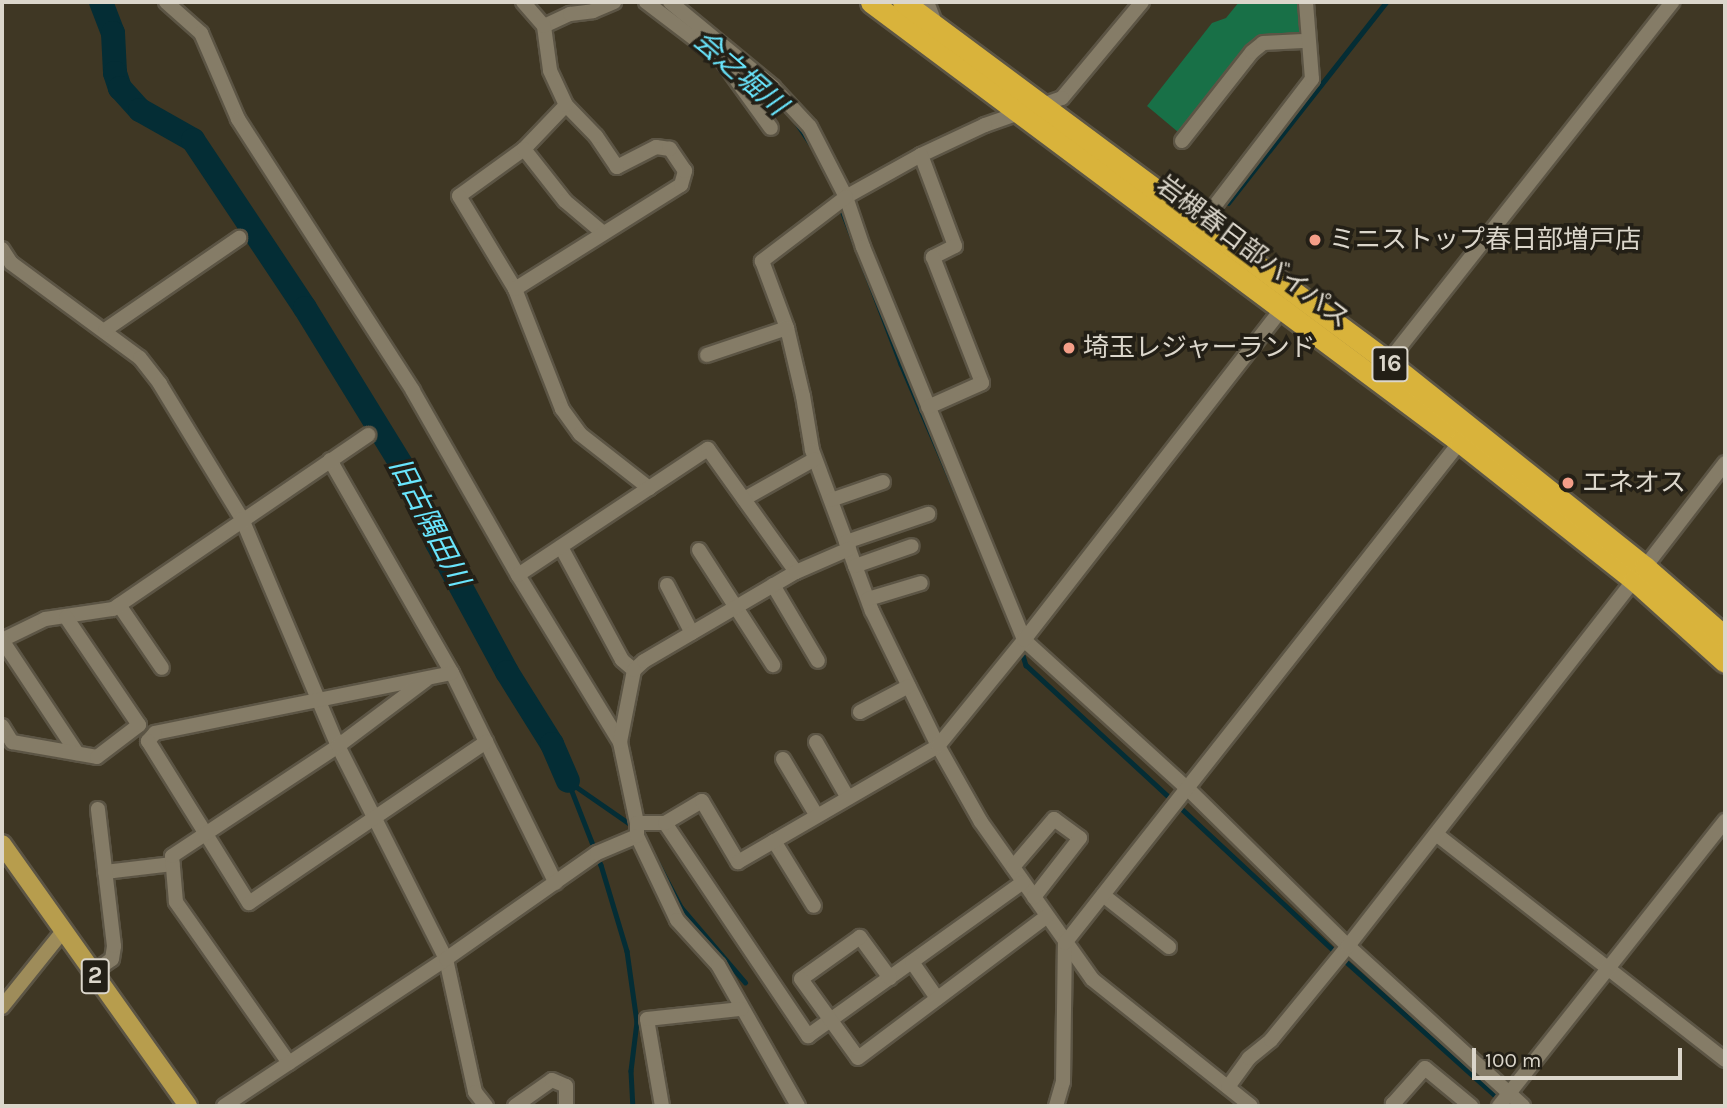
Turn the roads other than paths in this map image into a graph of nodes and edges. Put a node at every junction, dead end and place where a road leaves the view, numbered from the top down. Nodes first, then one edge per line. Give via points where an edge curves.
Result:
1 (166, 2) edge
2 (523, 2) edge
3 (614, 2) edge
4 (646, 2) edge
5 (670, 2) edge
6 (870, 2) edge
7 (903, 2) edge
8 (927, 2) edge
9 (1142, 2) edge
10 (1306, 2) edge
11 (1672, 2) edge
12 (544, 26) junction
13 (936, 26) junction
14 (1303, 41) dead end
15 (740, 57) junction
16 (727, 68) junction
17 (566, 105) junction
18 (1042, 106) junction
19 (1020, 112) junction
20 (771, 128) dead end
21 (1182, 141) dead end
22 (524, 149) junction
23 (921, 155) junction
24 (846, 197) junction
25 (1200, 225) junction
26 (602, 232) junction
27 (239, 238) dead end
28 (2, 249) edge
29 (16, 267) junction
30 (2, 272) edge
31 (516, 289) junction
32 (1282, 308) junction
33 (787, 328) junction
34 (105, 330) junction
35 (707, 355) dead end
36 (1388, 362) junction
37 (928, 407) junction
38 (368, 435) dead end
39 (1460, 442) junction
40 (815, 459) junction
41 (330, 460) junction
42 (1725, 463) edge
43 (883, 482) dead end
44 (649, 488) junction
45 (744, 499) junction
46 (831, 500) junction
47 (928, 514) dead end
48 (242, 519) junction
49 (848, 546) junction
50 (912, 546) dead end
51 (561, 547) junction
52 (699, 550) dead end
53 (855, 566) junction
54 (796, 572) junction
55 (1639, 573) junction
56 (518, 575) junction
57 (921, 583) dead end
58 (667, 585) dead end
59 (773, 585) junction
60 (867, 599) junction
61 (119, 605) junction
62 (736, 607) junction
63 (66, 617) junction
64 (692, 633) junction
65 (1725, 637) edge
66 (2, 640) edge
67 (1024, 640) junction
68 (818, 661) dead end
69 (1725, 662) edge
70 (773, 664) dead end
71 (162, 668) dead end
72 (634, 670) junction
73 (453, 673) junction
74 (430, 677) junction
75 (909, 686) junction
76 (320, 699) junction
77 (860, 712) dead end
78 (2, 726) edge
79 (620, 741) junction
80 (816, 742) dead end
81 (486, 743) junction
82 (338, 746) junction
83 (939, 746) junction
84 (77, 753) junction
85 (783, 758) dead end
86 (1188, 789) junction
87 (848, 798) junction
88 (98, 809) dead end
89 (817, 816) junction
90 (372, 817) junction
91 (1725, 821) edge
92 (665, 823) junction
93 (637, 830) junction
94 (1436, 834) junction
95 (206, 836) junction
96 (774, 841) junction
97 (2, 844) edge
98 (173, 864) junction
99 (1013, 867) junction
100 (105, 872) junction
101 (1023, 882) junction
102 (556, 883) junction
103 (1103, 895) junction
104 (1034, 897) junction
105 (814, 906) dead end
106 (1047, 916) junction
107 (63, 932) junction
108 (1065, 943) junction
109 (1348, 946) junction
110 (1170, 947) dead end
111 (446, 959) junction
112 (912, 962) junction
113 (1609, 970) junction
114 (92, 973) junction
115 (890, 978) junction
116 (937, 998) junction
117 (2, 1007) edge
118 (741, 1009) junction
119 (831, 1020) junction
120 (1725, 1060) edge
121 (289, 1063) junction
122 (1228, 1087) junction
123 (1509, 1094) junction
124 (188, 1106) edge
125 (224, 1106) edge
126 (486, 1106) edge
127 (514, 1106) edge
128 (566, 1106) edge
129 (662, 1106) edge
130 (798, 1106) edge
131 (1056, 1106) edge
132 (1251, 1106) edge
133 (1396, 1106) edge
134 (1471, 1106) edge
135 (1499, 1106) edge
136 (1523, 1106) edge

1 - 56 street via 201,33 238,119 413,391
2 - 12 street
3 - 12 street
4 - 16 street
5 - 15 street
6 - 19 highway, 岩槻春日部バイパス / 16
7 - 13 highway, 岩槻春日部バイパス / 16
8 - 13 street
9 - 18 street via 1062,98
10 - 25 street via 1312,79 1230,178
11 - 36 street
12 - 17 street via 550,70
13 - 18 highway, 岩槻春日部バイパス / 16
14 - 21 street via 1263,43 1252,52
15 - 16 street
15 - 24 street via 810,128
16 - 20 street
17 - 22 street
17 - 26 street via 617,167 656,147 670,149 685,171 681,185
18 - 19 street
18 - 25 highway, 岩槻春日部バイパス / 16
19 - 23 street
19 - 32 highway, 岩槻春日部バイパス / 16
22 - 26 street via 565,201
22 - 31 street via 459,196
23 - 24 street
23 - 37 street via 955,246 933,257 982,383
24 - 33 street via 762,261
24 - 37 street
25 - 36 highway, 岩槻春日部バイパス / 16
26 - 31 street
27 - 34 street
28 - 29 street
29 - 30 street
29 - 34 street
31 - 44 street via 562,409 580,433
32 - 39 highway, 岩槻春日部バイパス / 16
32 - 67 street
33 - 35 street
33 - 40 street
34 - 48 street via 140,358 160,384
36 - 55 highway, 岩槻春日部バイパス / 16
37 - 67 street
38 - 41 street
39 - 55 highway, 岩槻春日部バイパス / 16
39 - 86 street
40 - 45 street
40 - 46 street
41 - 48 street
41 - 73 street
42 - 55 street
43 - 46 street
44 - 45 street via 708,449
44 - 51 street
45 - 54 street
46 - 49 street
47 - 49 street
48 - 61 street
48 - 76 street
49 - 53 street
49 - 54 street
50 - 53 street
51 - 56 street
51 - 72 street via 622,660
52 - 62 street
53 - 60 street
54 - 59 street
55 - 65 highway, 岩槻春日部バイパス / 16
55 - 69 highway, 岩槻春日部バイパス / 16
55 - 94 street
56 - 79 street
57 - 60 street
58 - 64 street
59 - 62 street
59 - 68 street
60 - 75 street
61 - 63 street
61 - 71 street
62 - 64 street
62 - 70 street
63 - 66 street via 45,619
63 - 84 street via 139,725 97,757
64 - 72 street
66 - 84 street
67 - 83 street
67 - 86 street
72 - 79 street
73 - 74 street
73 - 81 street
74 - 76 street
74 - 82 street
75 - 77 street
75 - 83 street
76 - 82 street
76 - 95 street via 155,733 148,741
78 - 84 street via 12,742
79 - 93 street
80 - 87 street
81 - 90 street
81 - 102 street
82 - 90 street
82 - 95 street
83 - 87 street
83 - 99 street via 981,822
85 - 89 street
86 - 103 street
86 - 109 street
87 - 89 street
88 - 100 street
89 - 96 street
90 - 95 street via 249,903
90 - 111 street
91 - 113 street
92 - 93 street
92 - 96 street via 702,802 738,862
92 - 119 street via 808,1036
93 - 102 street
93 - 118 street via 677,920 718,965
94 - 109 street
94 - 113 street
95 - 98 street via 172,856
96 - 105 street
97 - 107 main road, 2
98 - 100 street
98 - 121 street via 176,902
99 - 101 street
99 - 104 street via 1054,819 1080,838
100 - 114 street via 114,946 112,959
101 - 104 street
101 - 112 street
102 - 111 street
103 - 108 street
103 - 110 street
104 - 106 street
106 - 108 street
106 - 116 street
107 - 114 main road, 2
107 - 117 street
108 - 122 street via 1092,979
108 - 131 street via 1063,1082
109 - 122 street
109 - 123 street
111 - 121 street
111 - 126 street via 475,1093
112 - 115 street
112 - 116 street
113 - 120 street
113 - 123 street
114 - 124 main road, 2
115 - 119 street
115 - 119 street via 860,937 802,979
116 - 119 street via 858,1058
118 - 129 street via 647,1019
118 - 130 street
121 - 125 street
122 - 132 street
123 - 135 street
123 - 136 street
127 - 128 street via 552,1080 566,1086
133 - 134 street via 1393,1104 1425,1068

